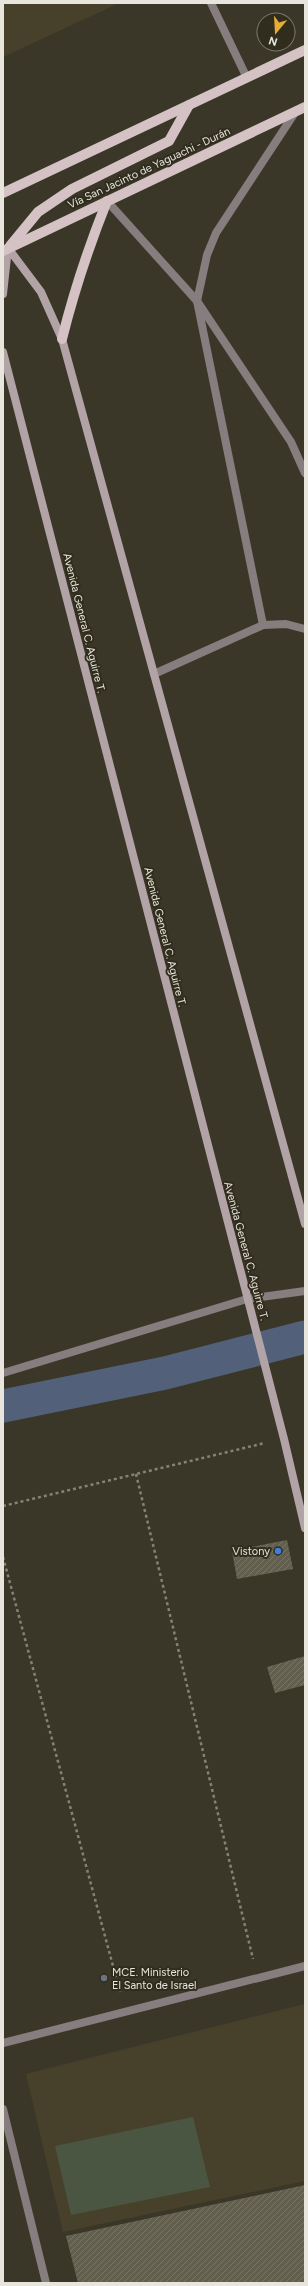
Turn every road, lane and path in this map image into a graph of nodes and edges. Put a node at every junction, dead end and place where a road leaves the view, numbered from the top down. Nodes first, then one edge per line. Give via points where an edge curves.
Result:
1 (211, 3) edge
2 (305, 50) edge
3 (247, 78) junction
4 (189, 105) junction
5 (301, 109) edge
6 (3, 193) edge
7 (107, 201) junction
8 (5, 249) edge
9 (3, 294) edge
10 (197, 301) junction
11 (62, 339) junction
12 (3, 352) edge
13 (305, 473) edge
14 (262, 625) junction
15 (305, 629) edge
16 (154, 674) junction
17 (305, 1224) edge
18 (305, 1291) edge
19 (247, 1299) junction
20 (3, 1373) edge
21 (284, 1439) junction
22 (136, 1474) junction
23 (3, 1506) edge
24 (305, 1528) edge
25 (3, 1557) edge
26 (305, 1966) edge
27 (258, 1978) junction
28 (126, 2012) junction
29 (3, 2043) edge
30 (3, 2109) edge
31 (46, 2283) edge

1 - 3 street
2 - 3 main road
3 - 4 main road
4 - 6 main road
4 - 8 main road via 169,141 72,189 38,212
5 - 7 main road, Vía San Jacinto de Yaguachi - Durán
5 - 10 street via 216,233 207,255
7 - 8 main road, Vía San Jacinto de Yaguachi - Durán
7 - 10 street
7 - 11 main road via 71,300
8 - 9 street
8 - 11 street via 41,292
10 - 13 street via 291,442
10 - 14 street
11 - 16 street
12 - 19 street, Avenida General C. Aguirre T.
14 - 15 street via 286,624
14 - 16 street
16 - 17 street
18 - 19 street
19 - 20 street
19 - 21 street, Avenida General C. Aguirre T.
21 - 22 path
21 - 24 street, Avenida General C. Aguirre T.
22 - 23 path
22 - 27 path
25 - 28 path
26 - 27 street
27 - 28 street
28 - 29 street
30 - 31 street

